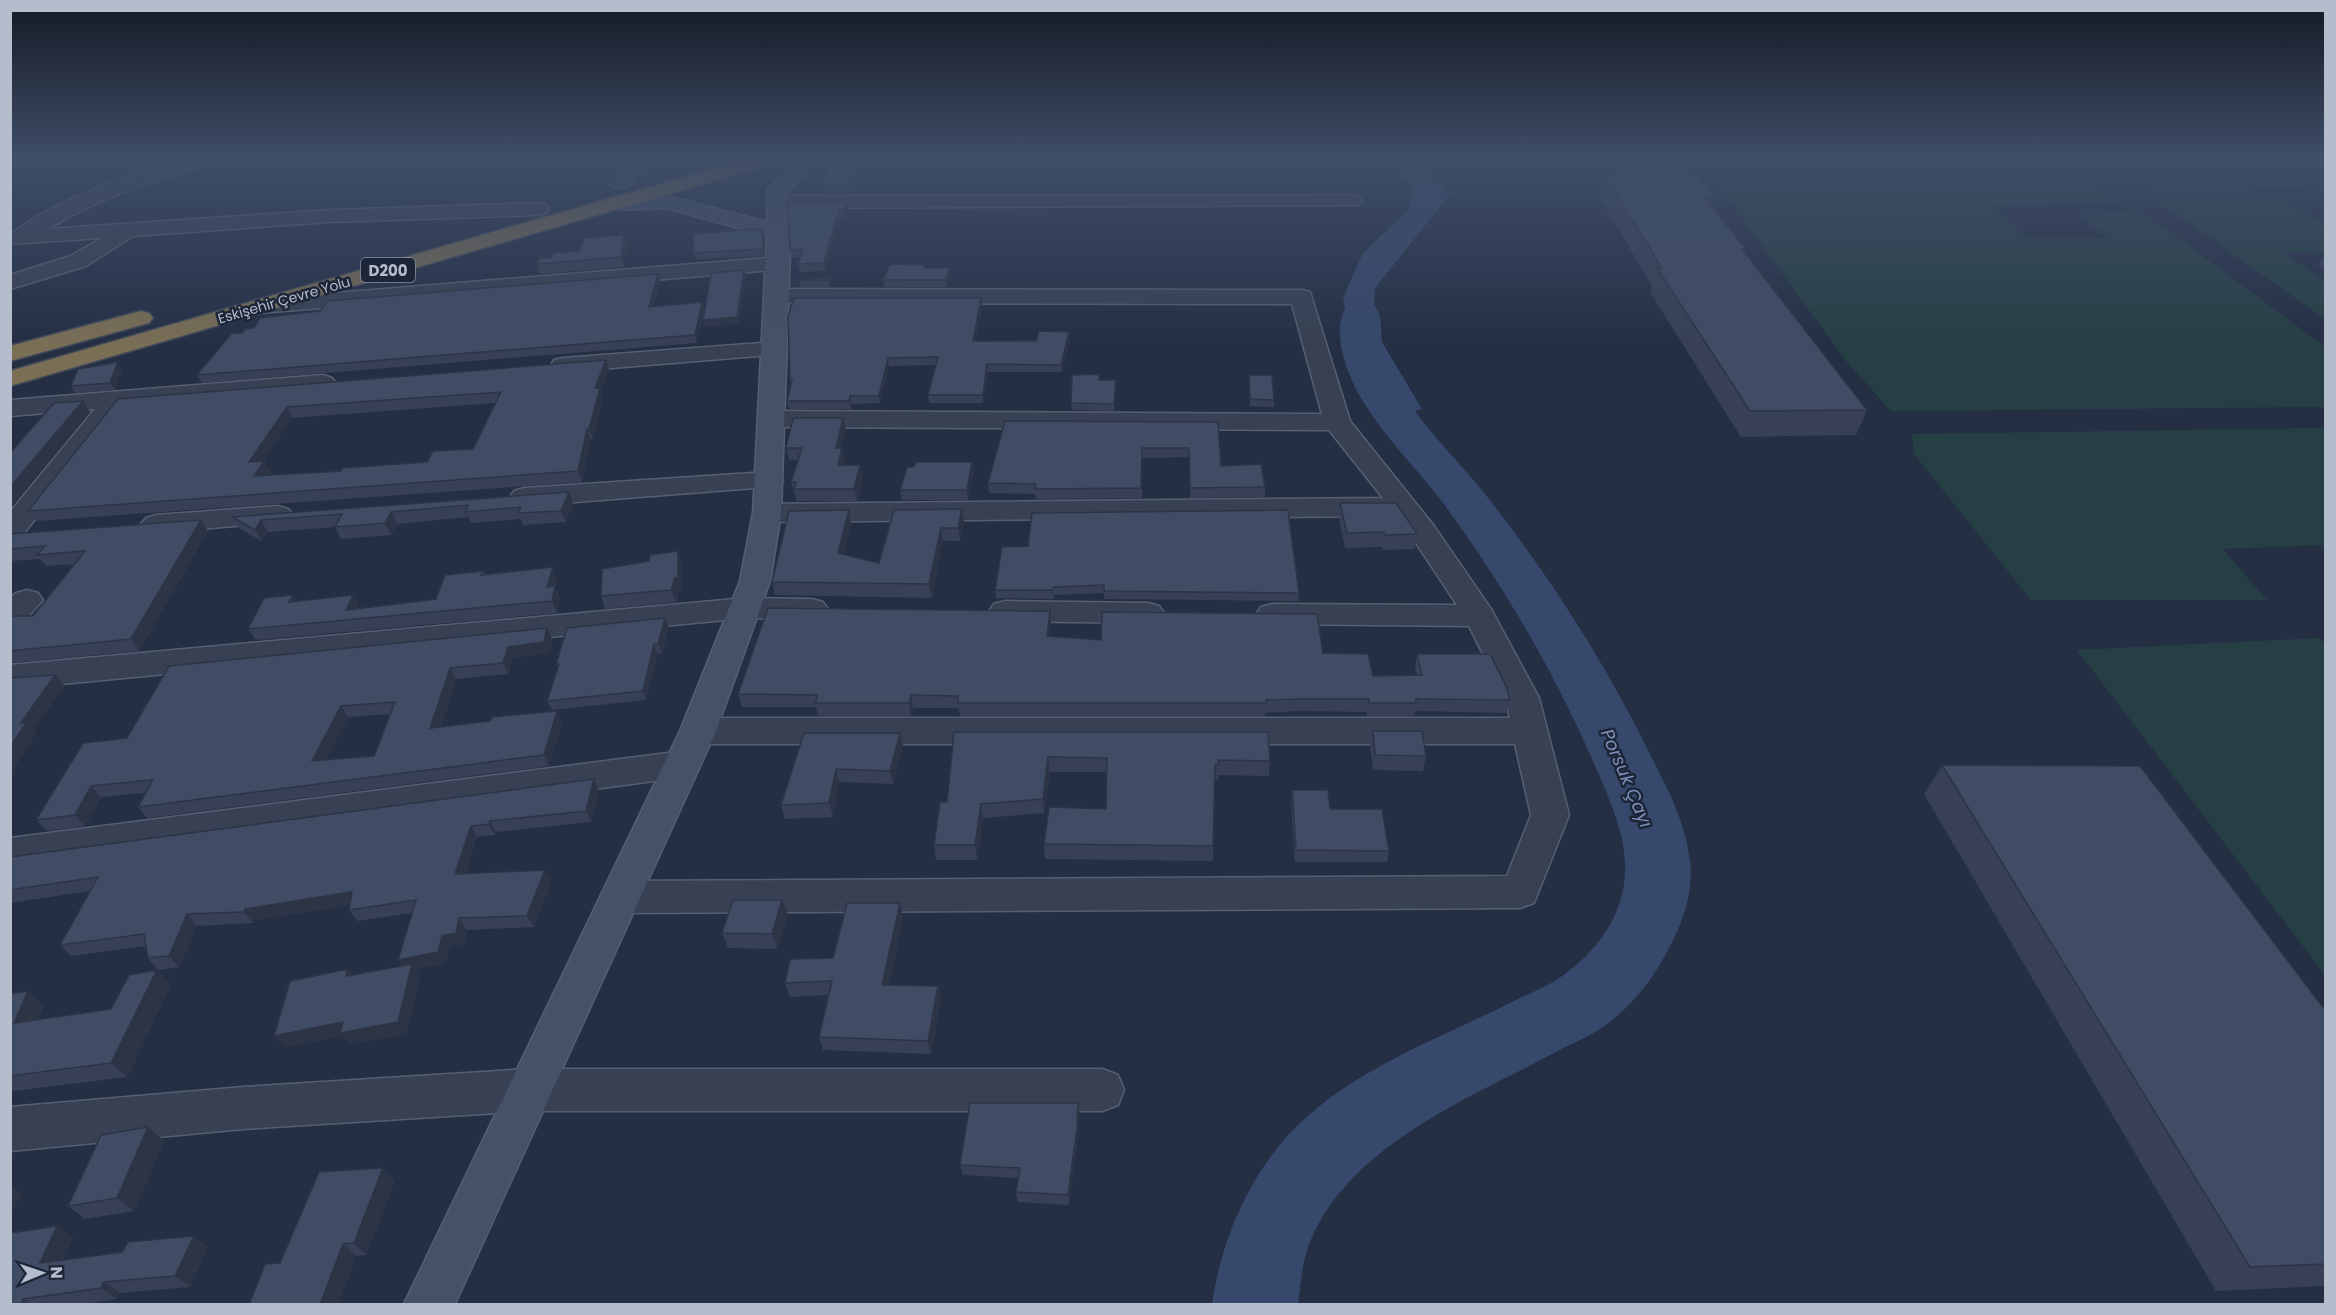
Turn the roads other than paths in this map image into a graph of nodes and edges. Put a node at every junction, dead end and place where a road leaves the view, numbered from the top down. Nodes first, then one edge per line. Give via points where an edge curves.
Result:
1 (44, 221) edge
2 (253, 221) edge
3 (494, 221) edge
4 (530, 221) edge
5 (713, 221) edge
6 (777, 221) edge
7 (1103, 221) edge
8 (132, 230) junction
9 (15, 238) edge
10 (777, 248) junction
11 (10, 282) edge
12 (229, 294) dead end
13 (261, 306) junction
14 (160, 313) dead end
15 (773, 349) junction
16 (10, 354) edge
17 (535, 367) edge
18 (10, 379) edge
19 (344, 381) edge
20 (118, 398) junction
21 (10, 408) edge
22 (772, 418) junction
23 (1337, 422) junction
24 (768, 496) junction
25 (496, 499) edge
26 (1405, 506) junction
27 (307, 513) edge
28 (129, 526) edge
29 (46, 532) edge
30 (10, 533) edge
31 (10, 602) edge
32 (746, 608) junction
33 (841, 609) edge
34 (971, 610) edge
35 (1172, 613) edge
36 (1243, 614) edge
37 (1480, 616) junction
38 (10, 617) edge
39 (10, 677) edge
40 (1530, 731) junction
41 (691, 748) junction
42 (10, 853) edge
43 (620, 897) junction
44 (530, 1090) junction
45 (1101, 1090) dead end
46 (10, 1129) edge
47 (429, 1305) edge

1 - 9 street
2 - 8 street
3 - 12 highway, Eskişehir Çevre Yolu / D200
4 - 13 highway, Eskişehir Çevre Yolu / D200
5 - 10 street
6 - 10 street
7 - 10 street
8 - 9 street
8 - 11 street via 78,261
10 - 13 street
10 - 15 street
10 - 23 street via 1302,297
13 - 18 highway, Eskişehir Çevre Yolu / D200
14 - 16 highway
15 - 17 street
15 - 22 street
19 - 20 street
20 - 21 street
20 - 30 street
22 - 23 street
22 - 24 street
23 - 26 street
24 - 25 street
24 - 26 street
24 - 32 street via 755,581
26 - 37 street
27 - 28 street
29 - 30 street
31 - 38 street via 27,600
32 - 33 street
32 - 39 street
32 - 41 street
34 - 35 street
36 - 37 street
37 - 40 street via 1522,698
40 - 41 street
40 - 43 street via 1550,814 1520,892
41 - 42 street
41 - 43 street
43 - 44 street
44 - 45 street
44 - 46 street via 243,1108
44 - 47 street

